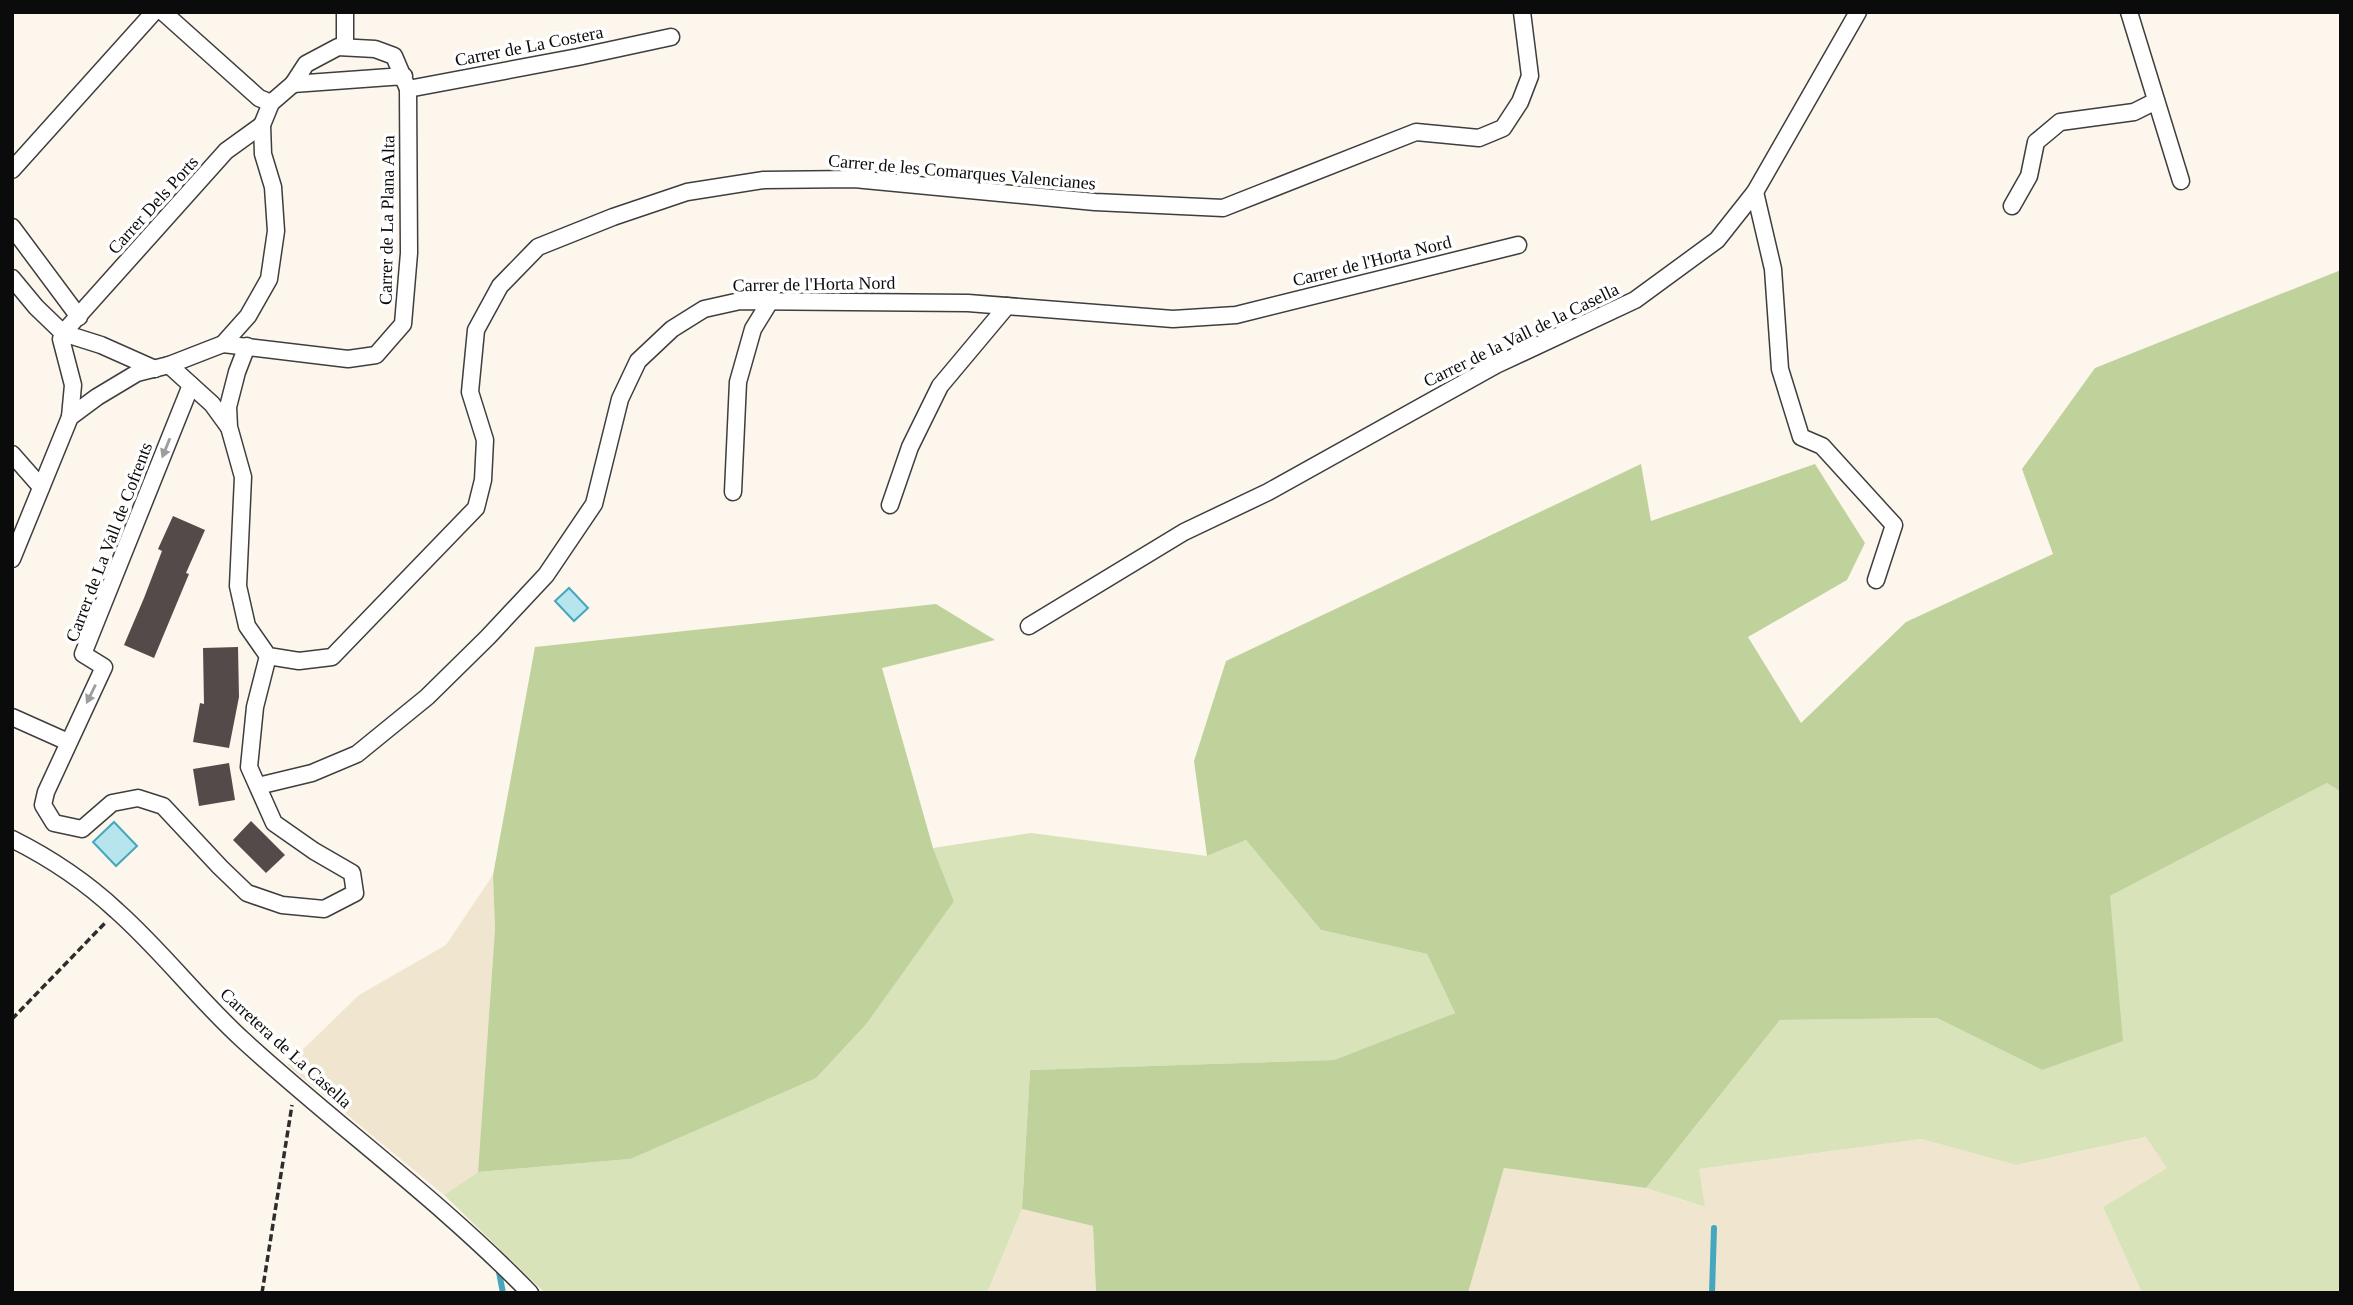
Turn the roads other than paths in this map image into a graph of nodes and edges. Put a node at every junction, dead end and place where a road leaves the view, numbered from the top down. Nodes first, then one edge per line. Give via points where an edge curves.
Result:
1 (155, 12) edge
2 (163, 12) edge
3 (345, 12) edge
4 (1521, 12) edge
5 (1858, 12) edge
6 (2129, 12) edge
7 (671, 37) dead end
8 (345, 47) junction
9 (406, 82) junction
10 (293, 84) junction
11 (2156, 101) junction
12 (271, 103) junction
13 (262, 125) junction
14 (12, 170) edge
15 (2181, 181) dead end
16 (1755, 192) junction
17 (2012, 206) dead end
18 (12, 228) edge
19 (1518, 245) dead end
20 (12, 278) edge
21 (769, 303) junction
22 (1007, 306) junction
23 (79, 317) junction
24 (63, 333) junction
25 (223, 344) junction
26 (247, 346) junction
27 (162, 367) junction
28 (191, 384) junction
29 (70, 417) junction
30 (229, 427) junction
31 (12, 454) edge
32 (41, 487) junction
33 (733, 492) dead end
34 (890, 505) dead end
35 (12, 559) edge
36 (1876, 580) dead end
37 (1030, 626) dead end
38 (268, 656) junction
39 (12, 717) edge
40 (68, 742) junction
41 (258, 786) junction
42 (12, 839) edge
43 (530, 1293) edge

1 - 14 street
2 - 12 street via 259,99
3 - 8 street
4 - 38 street, Carrer de les Comarques Valencianes via 1530,76 1503,128 1479,138 1416,132 1223,208 1095,202 854,179 764,180 687,192 538,247 500,286 476,330 470,392 485,440 476,508 332,657 299,661
5 - 16 street, Carrer de la Vall de la Casella
6 - 11 street
7 - 9 street, Carrer de La Costera via 578,57
8 - 9 street via 394,56
8 - 10 street via 306,64
9 - 10 street, Carrer de La Costera
9 - 26 street, Carrer de La Plana Alta via 409,253 403,324 376,355 366,357 348,359
10 - 12 street
11 - 15 street
11 - 17 street via 2134,112 2060,122 2036,142 2029,176
12 - 13 street
13 - 23 street, Carrer Dels Ports via 226,151
13 - 25 street via 276,231 269,279 248,316
16 - 36 street via 1773,269 1780,369 1801,436 1822,446 1894,525
16 - 37 street, Carrer de la Vall de la Casella via 1717,240 1634,300 1496,365 1268,492 1184,532
18 - 23 street
19 - 22 street, Carrer de l'Horta Nord via 1236,315 1173,319
20 - 24 street
21 - 22 street, Carrer de l'Horta Nord
21 - 33 street via 753,329 738,382
21 - 41 street, Carrer de l'Horta Nord via 740,301 704,309 672,329 638,361 620,399 594,504 546,575 427,697 357,754 312,773
22 - 34 street via 940,386 910,447
23 - 24 street, Carrer Dels Ports
24 - 27 street
24 - 29 street via 73,385
25 - 26 street, Carrer de La Plana Alta
25 - 27 street
26 - 30 street via 228,407
27 - 28 street
27 - 29 street via 137,373
28 - 30 street
28 -> 40 street, Carrer de La Vall de Cofrents via 83,654 104,667
29 - 32 street
30 - 38 street via 243,477 238,586 247,626
31 - 32 street
32 - 35 street
38 - 41 street via 255,707 249,767
39 - 40 street
40 - 41 street via 43,805 54,823 82,829 113,803 138,798 163,806 247,893 282,905 324,909 355,893 352,873 274,823
42 - 43 street, Carretera de La Casella via 49,858 117,910 240,1038 420,1189

